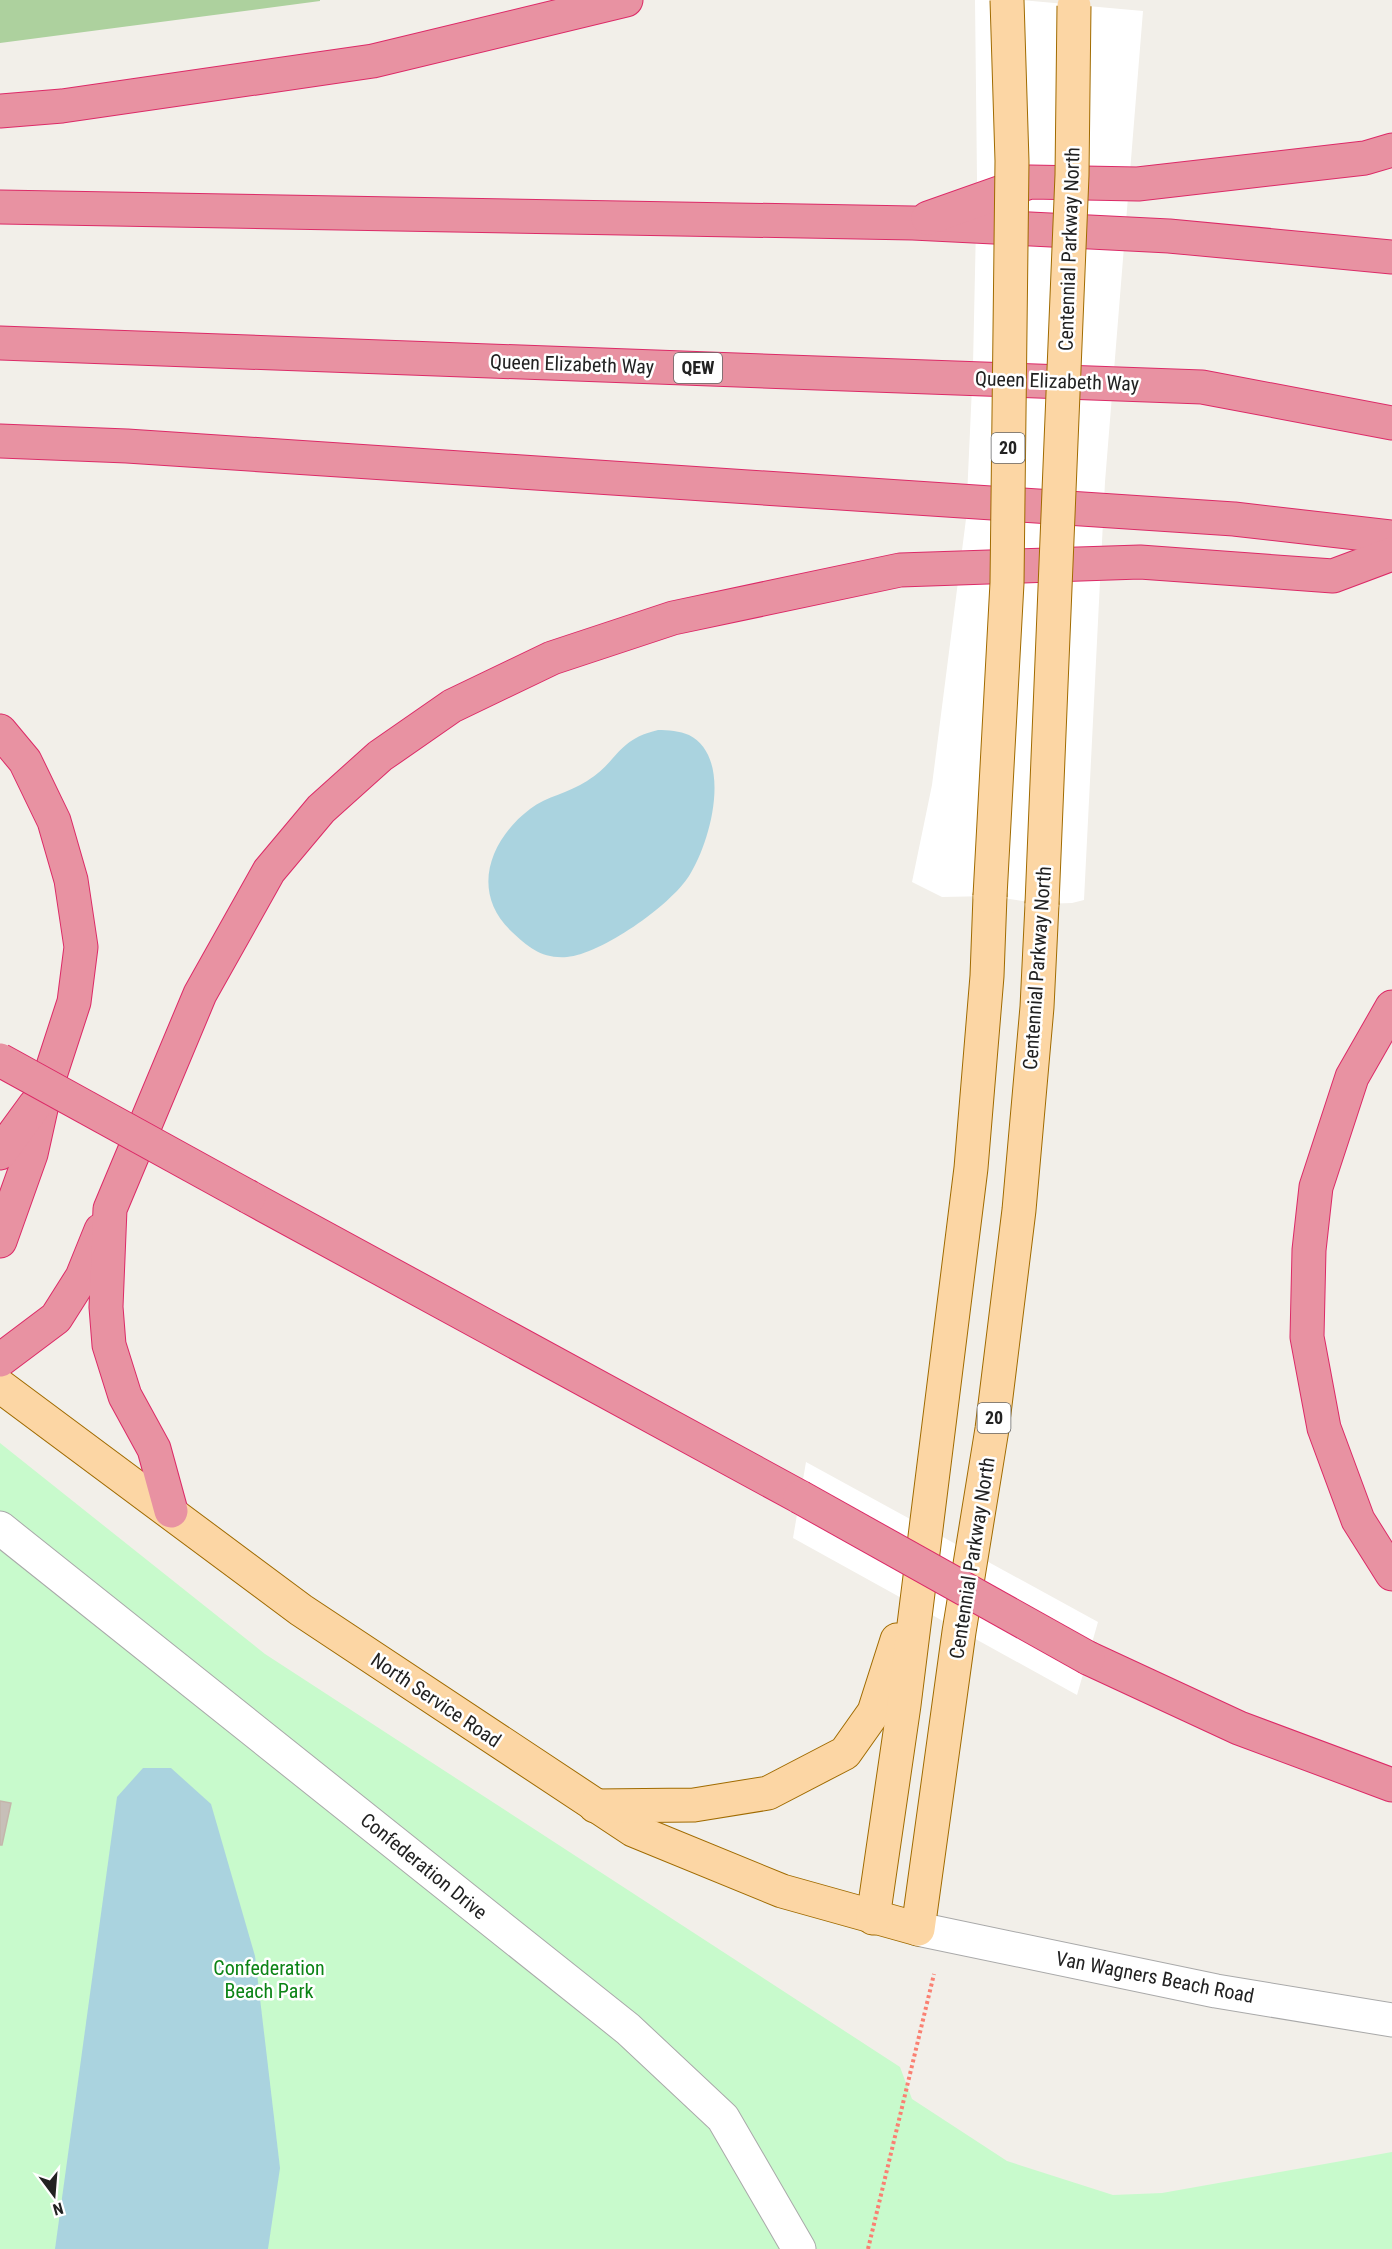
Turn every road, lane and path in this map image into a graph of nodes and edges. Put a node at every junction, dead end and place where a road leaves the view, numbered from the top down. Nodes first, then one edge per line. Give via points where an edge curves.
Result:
1 (626, 0) edge
2 (1006, 0) edge
3 (1074, 2) edge
4 (0, 111) edge
5 (1392, 150) edge
6 (0, 207) edge
7 (913, 223) junction
8 (1392, 257) edge
9 (0, 343) edge
10 (1392, 423) edge
11 (0, 441) edge
12 (1392, 537) edge
13 (1392, 554) edge
14 (0, 731) edge
15 (1392, 1006) edge
16 (0, 1060) edge
17 (45, 1091) junction
18 (0, 1153) edge
19 (110, 1209) junction
20 (0, 1241) edge
21 (0, 1360) edge
22 (0, 1386) edge
23 (171, 1511) junction
24 (0, 1528) edge
25 (1392, 1574) edge
26 (913, 1613) junction
27 (1392, 1785) edge
28 (595, 1806) junction
29 (873, 1918) junction
30 (918, 1929) junction
31 (934, 1974) dead end
32 (1392, 2020) edge
33 (799, 2249) edge
34 (868, 2249) edge

1 - 4 highway via 373,61 62,106
2 - 26 main road, 20, bridge via 1012,162 1007,583 987,976 970,1168
3 - 30 main road, Centennial Parkway North / 20, bridge via 1072,175 1036,1019 1019,1210 992,1429
5 - 7 highway via 1354,159 1138,184 1030,182
6 - 7 highway
7 - 8 highway via 1169,236
9 - 10 highway, Queen Elizabeth Way / QEW via 1202,387
11 - 12 highway via 127,446 1210,518
13 - 19 highway via 1333,576 1140,561 900,570 673,618 552,658 452,706 380,756 321,809 269,871 200,994
14 - 17 highway via 25,761 54,821 71,880 81,947 74,1002
15 - 25 highway via 1352,1077 1316,1188 1309,1250 1307,1337 1324,1428 1358,1520
16 - 27 highway, bridge via 1088,1658 1239,1728
17 - 18 highway
17 - 20 highway via 31,1154
19 - 21 highway via 82,1277 56,1318
19 - 23 highway via 106,1307 110,1345 125,1396 154,1449
22 - 23 main road, North Service Road
23 - 28 main road, North Service Road via 301,1610
24 - 33 street, Confederation Drive via 628,2029 723,2118
26 - 28 main road via 894,1646 874,1713 845,1753 768,1793 694,1804
26 - 29 main road, 20 via 904,1705
28 - 29 main road, North Service Road via 633,1830 782,1891
29 - 30 main road, North Service Road
30 - 32 street, Van Wagners Beach Road via 1216,1991
31 - 34 path

